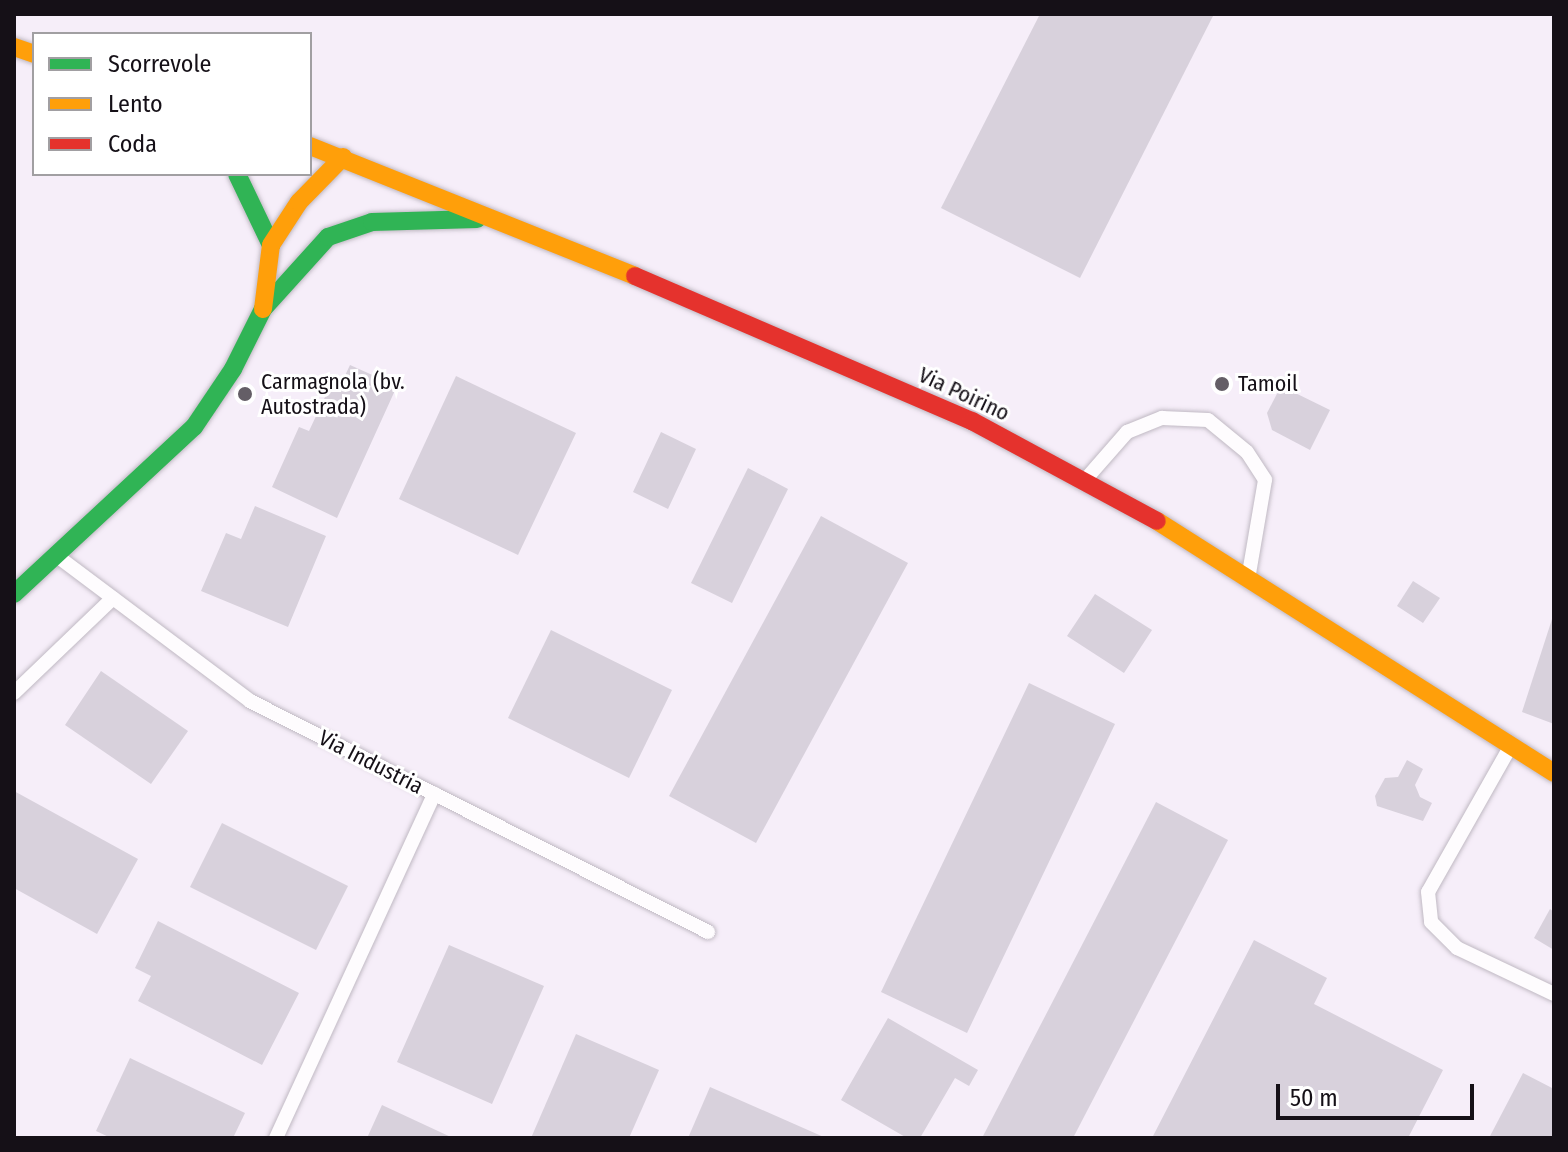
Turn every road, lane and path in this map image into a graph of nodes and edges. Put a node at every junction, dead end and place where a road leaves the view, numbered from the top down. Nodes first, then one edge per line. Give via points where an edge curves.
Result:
1 (312, 147) edge
2 (343, 157) junction
3 (238, 176) edge
4 (505, 220) junction
5 (328, 237) junction
6 (271, 245) junction
7 (263, 309) junction
8 (1083, 481) junction
9 (56, 555) junction
10 (1248, 579) junction
11 (14, 594) edge
12 (113, 598) junction
13 (14, 693) edge
14 (1511, 746) junction
15 (1554, 773) edge
16 (434, 794) junction
17 (708, 932) dead end
18 (1554, 994) edge
19 (276, 1138) edge

1 - 2 main road, Via Poirino
2 - 4 main road, Via Poirino
2 - 5 main road
2 - 6 main road via 299,202
3 - 6 main road
4 - 5 main road via 372,222
4 - 8 main road, Via Poirino via 972,421
5 - 7 main road
6 - 7 main road
7 - 9 main road via 233,369 194,427
8 - 10 main road, Via Poirino
8 - 10 lane via 1127,432 1162,418 1208,420 1247,452 1265,480
9 - 11 main road
9 - 12 lane, Via Industria
10 - 14 main road, Via Poirino
12 - 13 lane
12 - 16 lane, Via Industria via 250,701
14 - 15 main road, Via Poirino
14 - 18 lane via 1428,892 1431,922 1457,948
16 - 17 lane, Via Industria
16 - 19 lane

